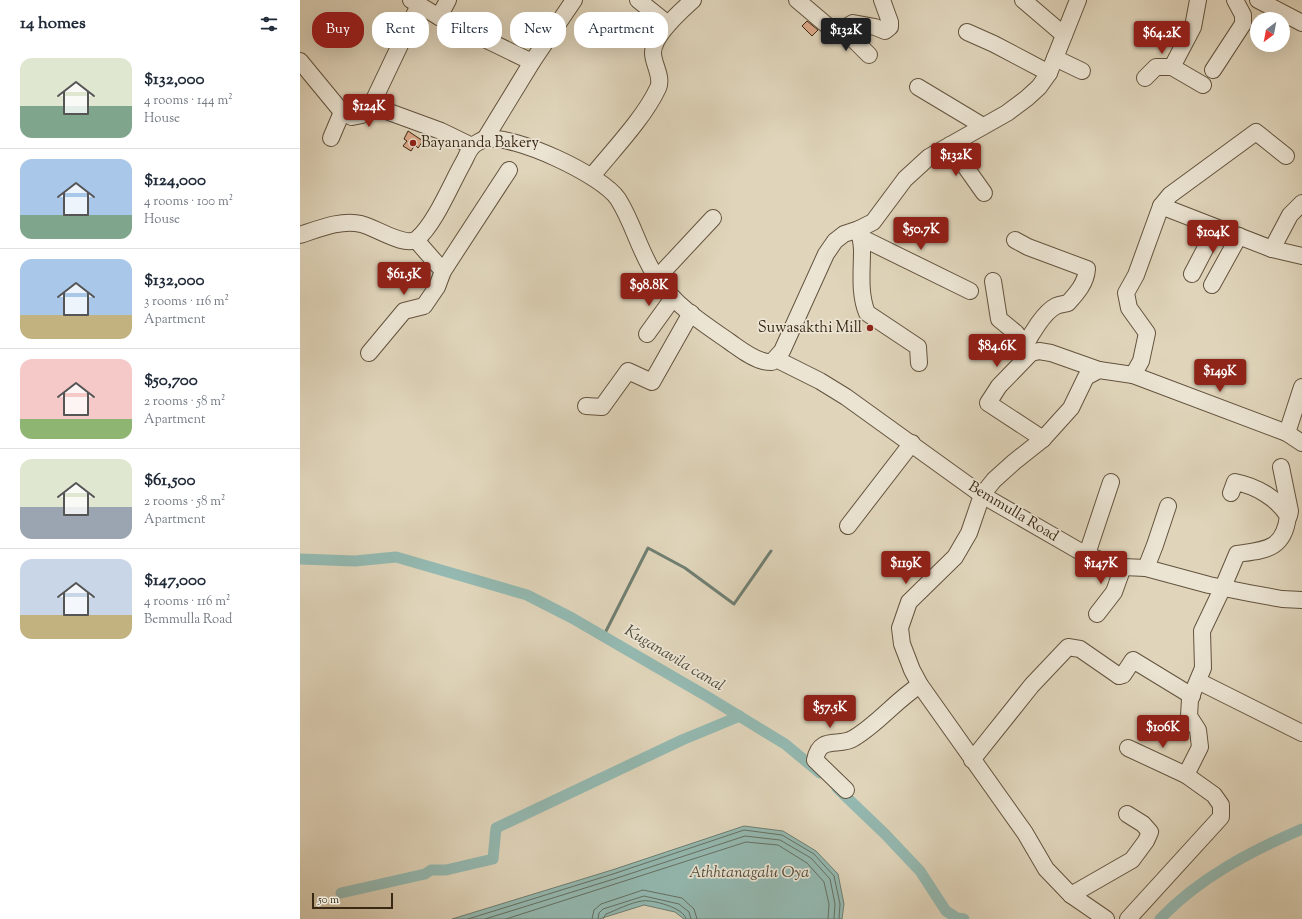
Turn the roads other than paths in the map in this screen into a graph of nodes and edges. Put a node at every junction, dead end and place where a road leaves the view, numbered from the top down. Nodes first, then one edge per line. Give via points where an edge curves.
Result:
1 (448, 0) edge
2 (574, 0) edge
3 (638, 0) edge
4 (693, 0) edge
5 (797, 0) edge
6 (882, 0) edge
7 (1023, 0) edge
8 (1078, 0) edge
9 (1198, 0) edge
10 (1235, 0) edge
11 (1263, 1) edge
12 (415, 3) edge
13 (442, 12) edge
14 (653, 12) edge
15 (437, 16) edge
16 (1302, 23) edge
17 (668, 24) edge
18 (843, 29) junction
19 (967, 32) dead end
20 (1064, 35) junction
21 (502, 47) edge
22 (655, 48) edge
23 (869, 55) dead end
24 (300, 61) edge
25 (532, 62) junction
26 (1052, 66) junction
27 (1172, 67) junction
28 (1214, 70) dead end
29 (1082, 71) dead end
30 (1144, 78) dead end
31 (1203, 85) dead end
32 (918, 87) dead end
33 (370, 108) junction
34 (342, 112) junction
35 (983, 126) junction
36 (331, 138) dead end
37 (478, 143) junction
38 (950, 145) junction
39 (1286, 156) dead end
40 (509, 170) dead end
41 (592, 176) junction
42 (984, 193) dead end
43 (1302, 203) edge
44 (1161, 206) junction
45 (713, 218) dead end
46 (1216, 228) junction
47 (860, 233) junction
48 (300, 235) edge
49 (1239, 236) junction
50 (416, 240) junction
51 (1014, 240) dead end
52 (1272, 249) junction
53 (1302, 256) edge
54 (443, 271) junction
55 (1192, 274) dead end
56 (657, 278) junction
57 (993, 281) dead end
58 (1212, 285) dead end
59 (970, 291) dead end
60 (673, 298) junction
61 (691, 313) junction
62 (647, 334) dead end
63 (1028, 349) junction
64 (369, 353) dead end
65 (776, 359) junction
66 (919, 363) dead end
67 (1099, 370) junction
68 (1139, 377) junction
69 (1302, 387) edge
70 (586, 406) dead end
71 (1287, 433) junction
72 (1044, 439) junction
73 (912, 443) junction
74 (1302, 443) edge
75 (1281, 467) dead end
76 (1111, 482) dead end
77 (1231, 493) dead end
78 (982, 495) junction
79 (1168, 506) dead end
80 (1288, 516) junction
81 (848, 526) dead end
82 (1087, 554) junction
83 (1123, 567) junction
84 (1146, 568) junction
85 (1223, 587) junction
86 (1302, 600) edge
87 (1097, 614) dead end
88 (920, 685) junction
89 (1195, 689) junction
90 (1302, 733) edge
91 (1128, 748) dead end
92 (972, 760) junction
93 (1186, 775) junction
94 (846, 790) dead end
95 (1127, 814) dead end
96 (1071, 895) junction
97 (1098, 917) edge
98 (1128, 919) edge

1 - 13 street
2 - 25 street
3 - 14 street
4 - 17 street
5 - 18 street via 836,33
6 - 18 street via 890,22 890,27 885,31 853,24
7 - 20 street
8 - 20 street
9 - 27 street via 1192,27
10 - 28 street via 1243,15 1243,24
11 - 16 street
12 - 15 street
12 - 33 street
18 - 23 street
19 - 26 street
20 - 26 street
21 - 25 street
22 - 41 street via 653,52 659,86 649,105
24 - 34 street
25 - 37 street
26 - 29 street
26 - 35 street via 1039,87 1028,98
27 - 30 street via 1156,67
27 - 31 street
32 - 35 street
33 - 34 street via 362,115 352,118
33 - 37 street via 381,109
34 - 36 street
35 - 38 street
37 - 41 street via 498,140 533,149
37 - 50 street via 436,213
38 - 42 street
38 - 47 street via 929,157 918,167 873,222
39 - 44 street via 1256,132 1170,195
40 - 54 street
41 - 56 street via 618,199
43 - 52 street via 1290,215
44 - 46 street
44 - 68 street via 1136,276 1126,293 1129,308 1147,333
45 - 56 street
46 - 49 street
46 - 55 street
47 - 59 street
47 - 65 street via 844,234 835,240
47 - 66 street via 863,305 867,313 918,347
48 - 50 street via 352,223 361,224 401,240
49 - 52 street
49 - 58 street
50 - 54 street
51 - 63 street via 1086,269 1086,277 1068,303 1050,309 1031,334
52 - 53 street
54 - 64 street via 437,287 424,306 404,311
56 - 60 street
57 - 63 street via 999,319 1016,333
60 - 61 street
60 - 62 street
61 - 65 street via 747,353 764,362
61 - 70 street via 652,382 628,371 602,407
63 - 67 street via 1051,353
63 - 72 street via 988,403
65 - 73 street, Bemmulla Road via 846,397
67 - 68 street
67 - 72 street via 1086,377 1071,408
68 - 71 street
69 - 71 street
71 - 74 street
72 - 78 street via 994,480
73 - 78 street, Bemmulla Road
73 - 81 street
75 - 80 street via 1290,511
76 - 82 street
77 - 80 street via 1234,482 1258,490 1282,506
78 - 82 street, Bemmulla Road
78 - 88 street via 969,533 955,557 909,602 900,628 902,644
79 - 84 street
80 - 85 street via 1287,527 1274,546 1237,554
82 - 83 street, Bemmulla Road
83 - 84 street, Bemmulla Road
83 - 87 street via 1114,592
84 - 85 street, Bemmulla Road
85 - 86 street, Bemmulla Road via 1282,599
85 - 89 street via 1202,631 1203,668
88 - 92 street
88 - 94 street via 853,739 823,745 817,752 815,760
89 - 90 street
89 - 92 street via 1133,660 1124,675 1119,676 1080,649 1068,647 1032,685
89 - 93 street via 1189,716 1198,730 1200,747
91 - 93 street
92 - 96 street via 1025,833 1046,869
93 - 98 street via 1214,795 1221,806 1221,817
95 - 96 street via 1150,832 1146,841 1132,860
96 - 97 street

